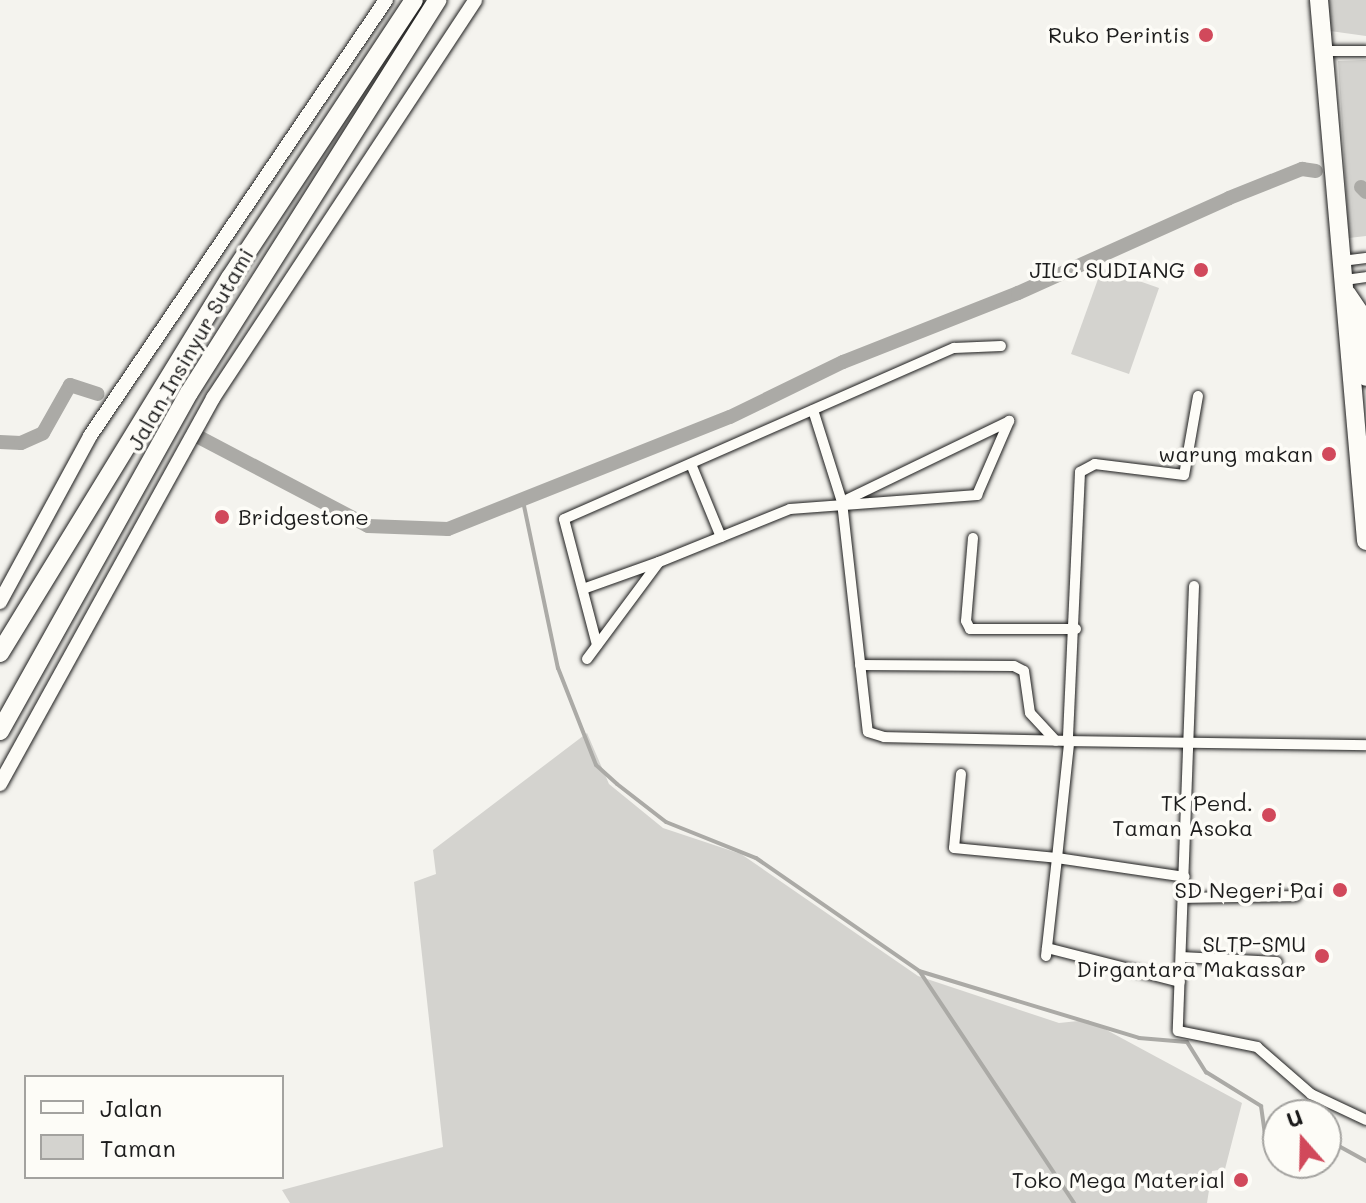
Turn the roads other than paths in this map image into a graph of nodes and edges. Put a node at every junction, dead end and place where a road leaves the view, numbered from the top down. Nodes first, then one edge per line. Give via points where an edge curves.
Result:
1 (386, 0) edge
2 (414, 0) edge
3 (437, 0) edge
4 (475, 0) edge
5 (1319, 0) edge
6 (1322, 51) junction
7 (1366, 51) edge
8 (1366, 258) edge
9 (1342, 261) junction
10 (1366, 277) edge
11 (1346, 287) junction
12 (1001, 346) dead end
13 (1366, 377) edge
14 (1198, 396) dead end
15 (813, 410) junction
16 (691, 464) junction
17 (842, 502) junction
18 (1366, 533) edge
19 (721, 537) junction
20 (973, 538) dead end
21 (659, 562) junction
22 (1194, 586) dead end
23 (583, 589) junction
24 (0, 602) edge
25 (1076, 629) junction
26 (597, 645) junction
27 (0, 653) edge
28 (587, 659) dead end
29 (860, 665) junction
30 (0, 731) edge
31 (1065, 742) junction
32 (1366, 745) edge
33 (1187, 746) junction
34 (961, 774) dead end
35 (0, 784) edge
36 (1057, 858) junction
37 (1185, 877) junction
38 (1296, 896) dead end
39 (1183, 898) junction
40 (1181, 957) junction
41 (1277, 962) dead end
42 (1180, 982) junction
43 (1366, 1120) edge

1 - 24 street via 90,436
2 - 27 highway, Jalan Insinyur Sutami via 230,278
3 - 30 highway, Jalan Insinyur Sutami via 189,393
4 - 35 street via 213,398
5 - 6 highway
6 - 7 street
6 - 9 highway
8 - 9 street
9 - 11 highway
10 - 11 street
11 - 13 highway via 1360,313
11 - 18 highway via 1347,371
12 - 15 street via 954,348
14 - 25 street via 1184,475 1095,464 1080,472
15 - 16 street
15 - 17 street
16 - 19 street
16 - 23 street via 564,519
17 - 17 street via 977,495 1009,421 981,435
17 - 19 street via 790,509
17 - 29 street
19 - 21 street
20 - 25 street via 966,621 970,629
21 - 23 street
21 - 26 street
22 - 33 street
23 - 26 street
25 - 31 street
26 - 28 street
29 - 31 street via 1014,666 1024,671 1030,713
29 - 31 street via 866,725 874,736
31 - 33 street
31 - 36 street
32 - 33 street
33 - 37 street
34 - 36 street via 954,848
36 - 37 street
36 - 42 street via 1046,952
37 - 39 street
38 - 39 street
39 - 40 street
40 - 41 street
40 - 42 street
42 - 43 street via 1179,1032 1257,1047 1311,1094

